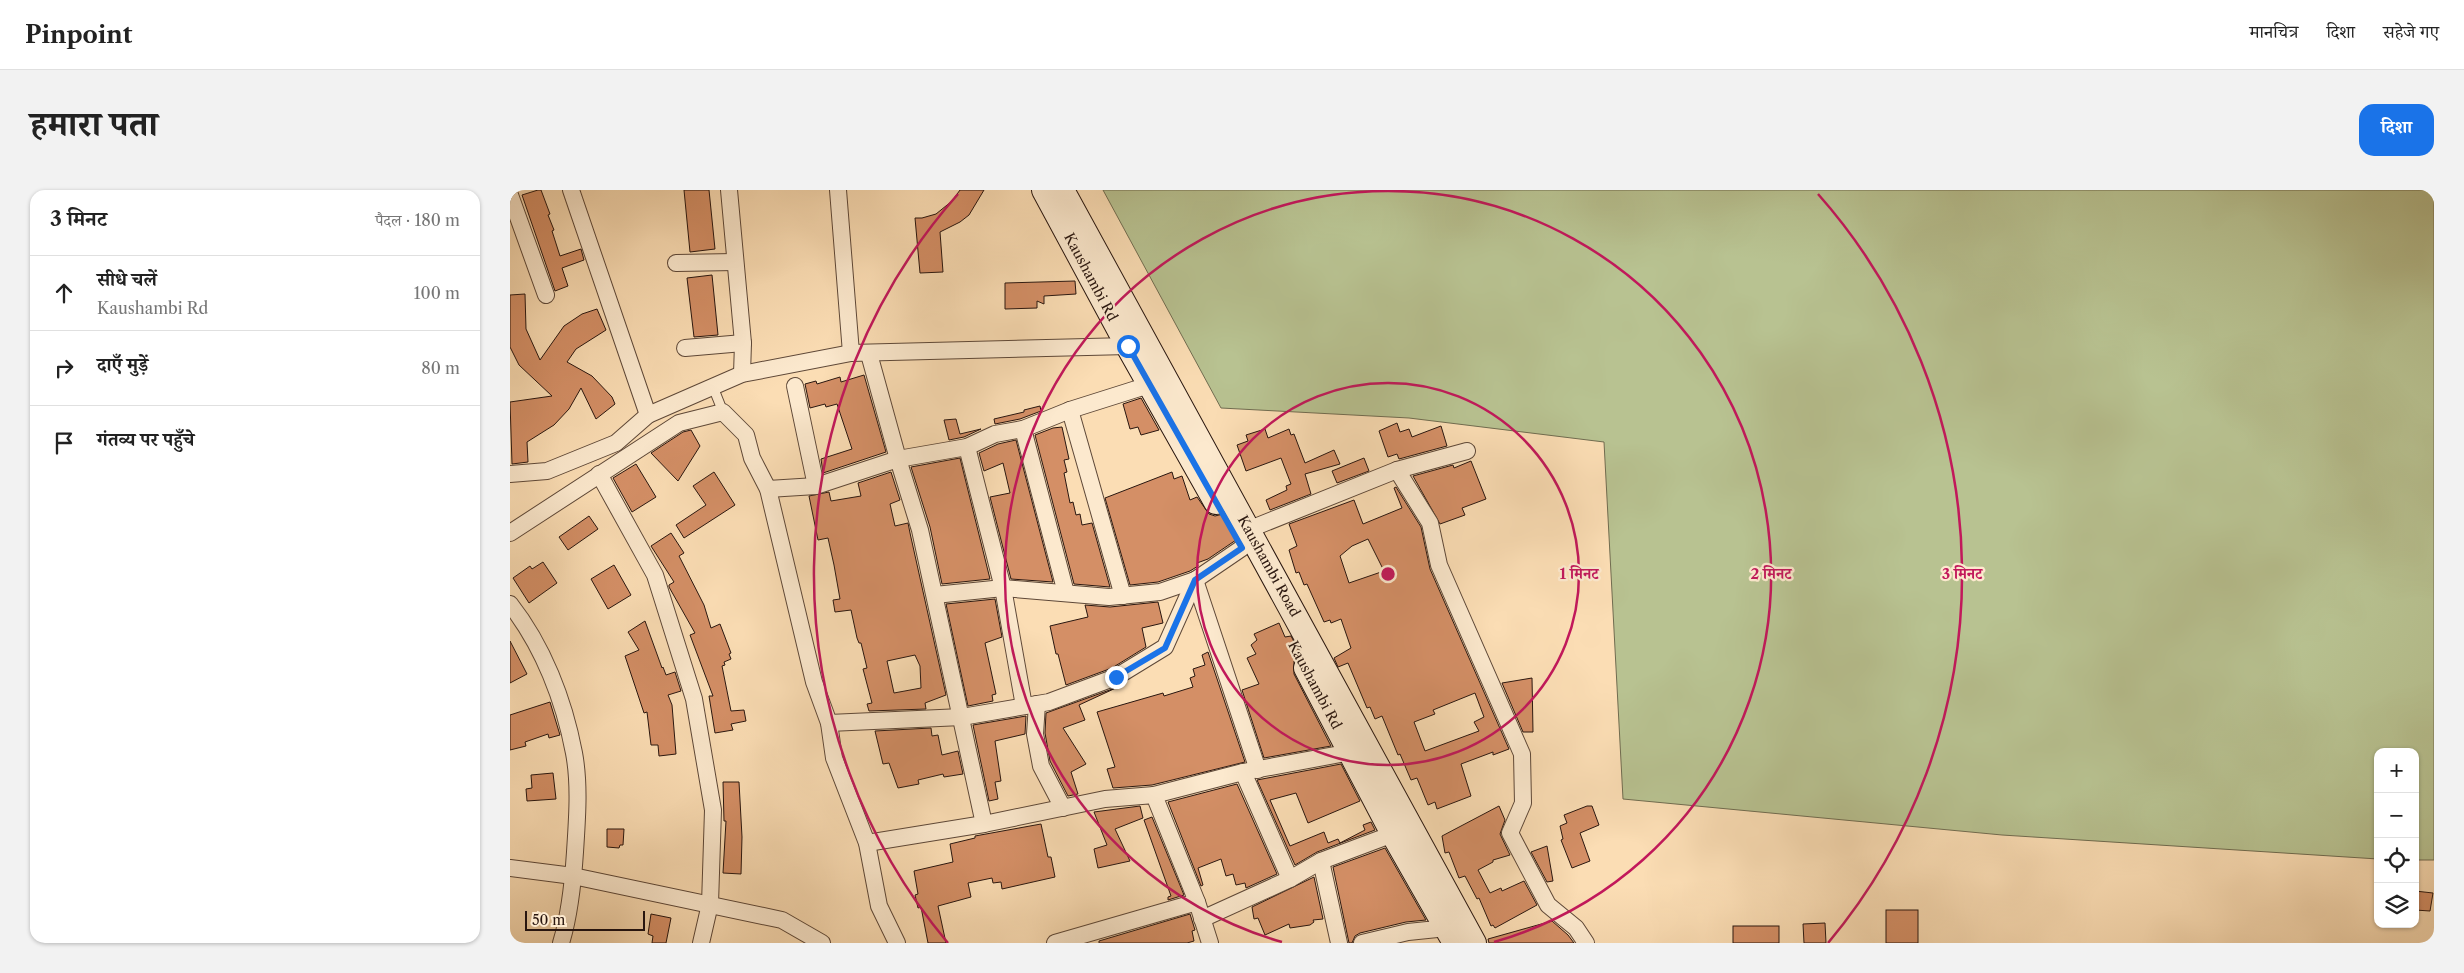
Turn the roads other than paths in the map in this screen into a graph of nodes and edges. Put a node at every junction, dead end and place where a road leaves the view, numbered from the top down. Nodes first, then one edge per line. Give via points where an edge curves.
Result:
1 (571, 190) edge
2 (729, 190) edge
3 (838, 190) edge
4 (1044, 190) edge
5 (1062, 190) edge
6 (510, 195) edge
7 (735, 262) junction
8 (676, 264) dead end
9 (546, 295) dead end
10 (743, 343) junction
11 (1128, 346) junction
12 (685, 348) dead end
13 (851, 353) junction
14 (869, 354) junction
15 (742, 374) junction
16 (1150, 384) junction
17 (795, 386) dead end
18 (713, 387) junction
19 (1070, 410) junction
20 (723, 412) junction
21 (648, 415) junction
22 (1023, 430) junction
23 (967, 447) junction
24 (1467, 451) dead end
25 (898, 459) junction
26 (1396, 470) junction
27 (510, 474) edge
28 (599, 474) junction
29 (816, 486) junction
30 (768, 489) junction
31 (510, 533) edge
32 (1246, 538) junction
33 (1195, 580) junction
34 (1003, 588) junction
35 (1066, 593) junction
36 (935, 595) junction
37 (1123, 596) junction
38 (510, 604) edge
39 (1030, 705) junction
40 (962, 718) junction
41 (829, 723) junction
42 (1351, 752) junction
43 (1250, 771) junction
44 (1154, 795) junction
45 (1063, 808) junction
46 (984, 824) junction
47 (1393, 834) junction
48 (867, 843) junction
49 (1321, 861) junction
50 (510, 868) edge
51 (573, 876) junction
52 (1290, 879) junction
53 (1197, 902) junction
54 (710, 904) junction
55 (1202, 919) junction
56 (1451, 935) edge
57 (1074, 940) edge
58 (561, 943) edge
59 (701, 943) edge
60 (822, 943) edge
61 (897, 943) edge
62 (1055, 943) edge
63 (1210, 943) edge
64 (1339, 943) edge
65 (1362, 943) edge
66 (1474, 943) edge
67 (1586, 943) edge

1 - 21 street
2 - 7 street
3 - 13 street
4 - 11 main road, Kaushambi Rd
5 - 32 main road, Kaushambi Road
6 - 9 street
7 - 8 street
7 - 10 street
10 - 12 street
10 - 15 street
11 - 14 street
11 - 16 main road, Kaushambi Rd
13 - 14 street
13 - 15 street
14 - 25 street
15 - 18 street
16 - 19 street
16 - 32 main road, Kaushambi Rd
17 - 29 street
18 - 20 lane
18 - 21 street
19 - 22 street
19 - 37 street
20 - 28 street via 679,424
20 - 30 street via 746,435 752,458
21 - 27 street via 616,443 547,470
22 - 23 street via 995,434
22 - 35 street
23 - 25 street
23 - 34 street
24 - 26 street
25 - 29 street
25 - 36 street via 920,530
26 - 32 street
26 - 67 street via 1430,523 1439,565 1522,754 1523,803 1510,833 1548,905 1576,928
28 - 31 street
28 - 54 street via 655,575 694,699 713,810
29 - 30 street
30 - 41 street via 812,673
32 - 33 street
32 - 42 main road, Kaushambi Rd
32 - 66 main road, Kaushambi Road
33 - 37 street via 1160,592
33 - 39 street via 1165,648 1116,677 1049,702
33 - 43 street
34 - 35 street
34 - 36 street
34 - 39 street
35 - 37 street
36 - 40 street
38 - 51 street via 526,624 558,690 574,754 578,814
39 - 40 street
39 - 45 street via 1041,766
40 - 41 street
40 - 46 street
41 - 48 street via 834,758
42 - 43 street
42 - 47 main road, Kaushambi Rd
43 - 44 street
43 - 52 street
44 - 45 street via 1105,799
44 - 53 street
45 - 46 street
46 - 48 street
47 - 49 street
47 - 56 main road, Kaushambi Rd
48 - 61 street via 879,906
49 - 52 street
49 - 64 street
50 - 51 street
51 - 54 street
51 - 58 street
52 - 55 street
53 - 55 street
53 - 57 street
54 - 59 street
54 - 60 street via 782,920
55 - 63 street
56 - 65 street via 1408,932
57 - 62 street

